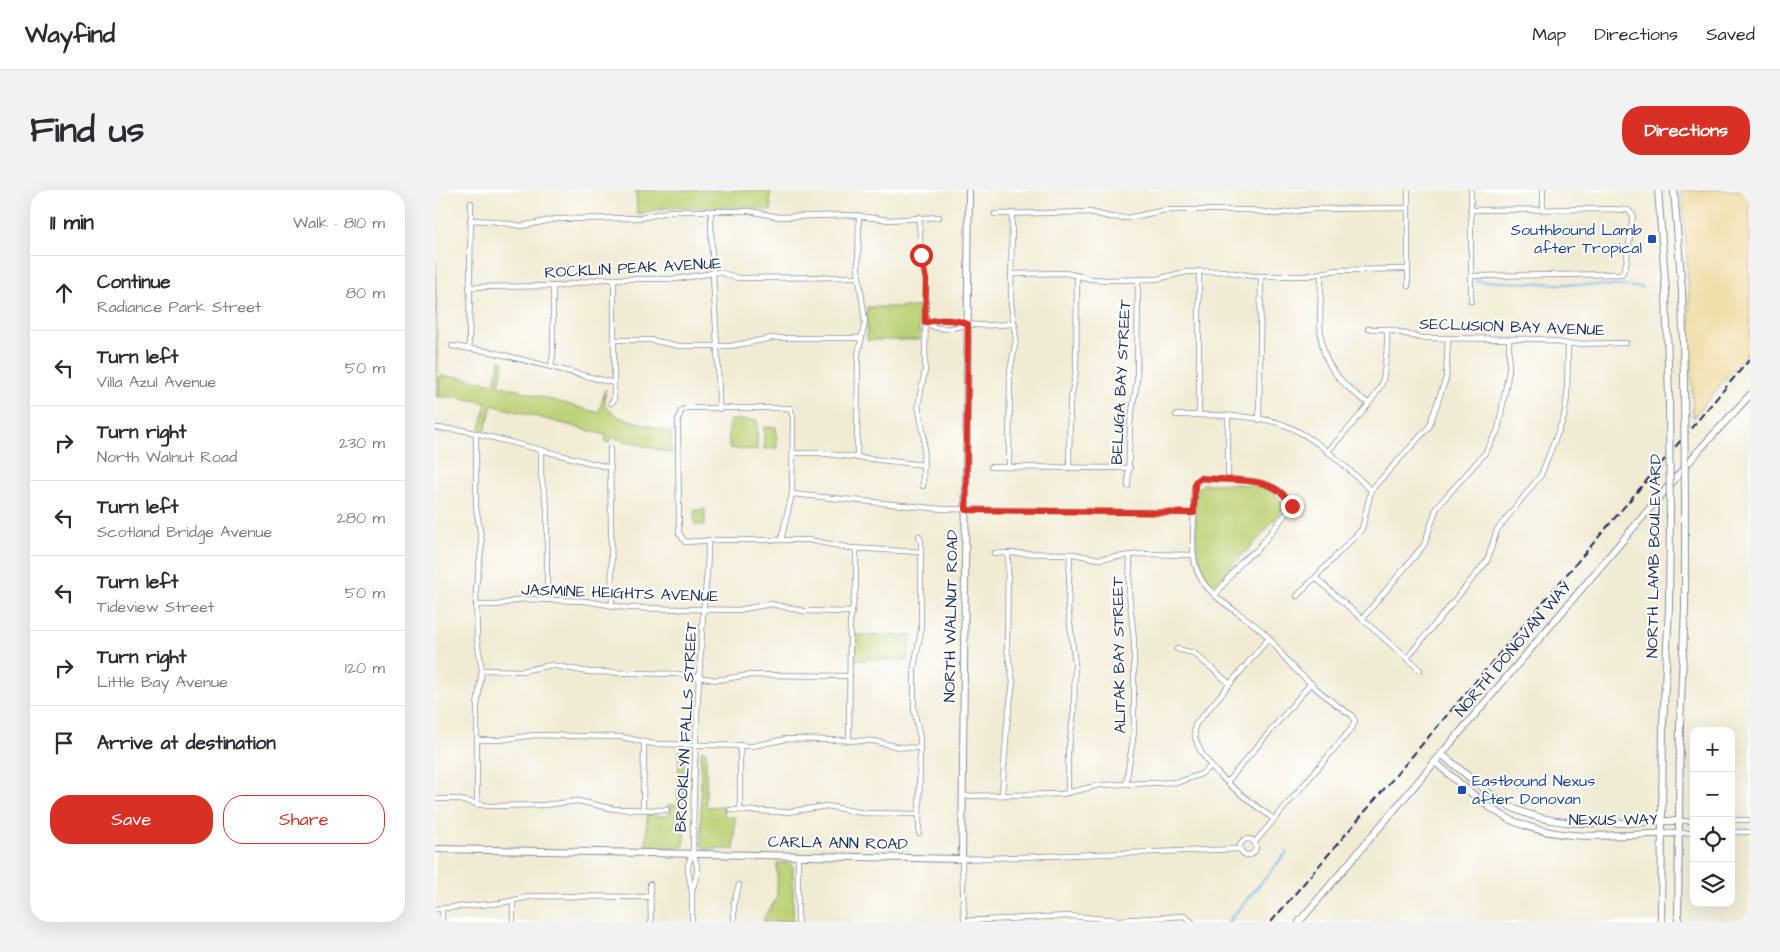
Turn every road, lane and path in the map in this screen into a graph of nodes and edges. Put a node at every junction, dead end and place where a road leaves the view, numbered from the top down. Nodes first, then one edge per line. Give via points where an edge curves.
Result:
1 (969, 190) edge
2 (1408, 190) edge
3 (1471, 190) edge
4 (1543, 190) edge
5 (1657, 190) edge
6 (1674, 190) edge
7 (471, 202) dead end
8 (1408, 208) junction
9 (1543, 209) junction
10 (1470, 210) junction
11 (711, 211) junction
12 (1012, 213) junction
13 (995, 214) dead end
14 (859, 215) junction
15 (919, 217) junction
16 (939, 217) dead end
17 (470, 220) junction
18 (1408, 269) junction
19 (1199, 271) junction
20 (711, 273) junction
21 (1011, 274) junction
22 (1321, 274) junction
23 (1077, 275) junction
24 (1261, 276) junction
25 (1471, 276) junction
26 (858, 277) junction
27 (614, 279) junction
28 (1138, 279) junction
29 (553, 286) junction
30 (1408, 286) dead end
31 (469, 287) junction
32 (1471, 301) dead end
33 (925, 323) junction
34 (968, 324) junction
35 (1015, 324) junction
36 (1368, 329) dead end
37 (1387, 329) junction
38 (862, 338) junction
39 (614, 340) junction
40 (1448, 340) junction
41 (1509, 340) junction
42 (1626, 343) dead end
43 (1569, 344) junction
44 (452, 346) dead end
45 (719, 346) junction
46 (469, 348) junction
47 (551, 367) junction
48 (614, 383) junction
49 (1750, 395) edge
50 (1368, 403) junction
51 (611, 404) dead end
52 (719, 409) junction
53 (1175, 415) dead end
54 (1199, 415) junction
55 (1228, 417) junction
56 (1259, 420) junction
57 (435, 428) edge
58 (476, 433) junction
59 (610, 448) dead end
60 (541, 450) junction
61 (792, 452) junction
62 (1327, 452) junction
63 (857, 458) junction
64 (924, 465) junction
65 (991, 467) dead end
66 (1009, 467) junction
67 (611, 468) junction
68 (1069, 468) junction
69 (1130, 468) junction
70 (1228, 479) junction
71 (923, 486) dead end
72 (1129, 486) dead end
73 (1371, 490) junction
74 (792, 494) junction
75 (966, 510) junction
76 (1194, 513) junction
77 (919, 536) dead end
78 (708, 540) junction
79 (781, 540) junction
80 (856, 549) junction
81 (921, 552) junction
82 (994, 553) dead end
83 (1008, 553) junction
84 (1069, 554) junction
85 (1130, 555) junction
86 (1194, 555) junction
87 (1316, 578) junction
88 (1216, 594) junction
89 (1297, 596) dead end
90 (547, 600) junction
91 (476, 605) junction
92 (612, 607) junction
93 (704, 609) junction
94 (851, 612) junction
95 (1362, 619) junction
96 (1269, 638) junction
97 (1177, 649) dead end
98 (1407, 658) junction
99 (482, 670) junction
100 (1420, 670) dead end
101 (850, 676) junction
102 (700, 679) junction
103 (1311, 683) junction
104 (1230, 684) junction
105 (477, 740) junction
106 (849, 741) junction
107 (645, 743) junction
108 (694, 745) junction
109 (740, 745) junction
110 (920, 748) junction
111 (1441, 754) junction
112 (1435, 762) junction
113 (1211, 766) junction
114 (1227, 782) junction
115 (1126, 784) junction
116 (1069, 793) junction
117 (1002, 795) junction
118 (963, 796) junction
119 (435, 799) edge
120 (477, 805) junction
121 (643, 809) junction
122 (667, 810) dead end
123 (730, 810) dead end
124 (740, 810) junction
125 (919, 814) junction
126 (1275, 819) junction
127 (1735, 820) edge
128 (1750, 820) edge
129 (1662, 821) junction
130 (1679, 821) junction
131 (1690, 821) edge
132 (1735, 832) edge
133 (1750, 832) edge
134 (919, 833) dead end
135 (1662, 833) junction
136 (1678, 833) junction
137 (1690, 833) edge
138 (1255, 842) junction
139 (435, 849) edge
140 (1240, 849) junction
141 (693, 854) junction
142 (798, 856) junction
143 (963, 859) junction
144 (650, 884) dead end
145 (739, 885) dead end
146 (692, 890) junction
147 (650, 897) junction
148 (513, 901) junction
149 (435, 909) edge
150 (442, 909) junction
151 (1192, 921) edge
152 (442, 922) edge
153 (513, 922) edge
154 (651, 922) edge
155 (692, 922) edge
156 (734, 922) edge
157 (798, 922) edge
158 (964, 922) edge
159 (1299, 922) edge
160 (1661, 922) edge
161 (1677, 922) edge

1 - 34 street, NORTH WALNUT ROAD
2 - 8 street
3 - 10 street
4 - 9 street
5 - 129 street, NORTH LAMB BOULEVARD, bridge via 1666,292 1669,400
6 - 130 street, NORTH LAMB BOULEVARD, bridge via 1683,291 1685,501
7 - 17 street
8 - 12 street via 1312,209 1277,214 1250,210 1166,210 1127,218 1090,212
8 - 18 street
9 - 10 street
9 - 25 street via 1628,210 1633,215 1622,274
10 - 25 street
11 - 14 street via 749,211 779,217
11 - 17 street via 671,211 641,218 556,220 522,226
11 - 20 street
12 - 13 street
12 - 21 street
14 - 15 street via 889,220
14 - 26 street
15 - 16 street
15 - 33 street via 926,280
17 - 31 street
18 - 22 street via 1337,270
18 - 30 street
19 - 24 street
19 - 28 street
19 - 54 street
20 - 26 street, ROCKLIN PEAK AVENUE via 738,278
20 - 27 street, ROCKLIN PEAK AVENUE via 676,279
20 - 45 street
21 - 23 street
21 - 35 street
22 - 24 street
22 - 50 street via 1323,353 1336,377
23 - 28 street via 1097,280
23 - 68 street via 1076,372 1069,404
24 - 56 street
25 - 32 street
26 - 38 street via 865,309
27 - 29 street, ROCKLIN PEAK AVENUE
27 - 39 street
28 - 69 street, BELUGA BAY STREET via 1137,381 1130,424
29 - 31 street, ROCKLIN PEAK AVENUE
29 - 47 street
31 - 46 street
33 - 34 street via 933,328
33 - 64 street via 925,372 918,405 924,436
34 - 35 street
34 - 75 street, NORTH WALNUT ROAD
35 - 66 street via 1010,377
36 - 37 street, SECLUSION BAY AVENUE
37 - 40 street, SECLUSION BAY AVENUE via 1421,338
37 - 50 street via 1388,359 1384,379
38 - 45 street via 771,338
38 - 63 street via 858,354
39 - 45 street
39 - 48 street
40 - 41 street, SECLUSION BAY AVENUE
40 - 73 street via 1446,378 1429,427
41 - 43 street, SECLUSION BAY AVENUE via 1541,339
41 - 95 street via 1509,370 1499,430 1485,453 1437,507 1424,545
42 - 43 street, SECLUSION BAY AVENUE
43 - 98 street via 1564,417 1541,475 1497,530 1487,560
44 - 46 street
45 - 52 street
46 - 47 street
47 - 48 street
48 - 51 street
49 - 111 street, NORTH DONOVAN WAY via 1701,448
50 - 62 street
52 - 61 street via 790,408 793,417
52 - 78 street via 687,408 681,411 678,420 679,533 683,540 689,542
53 - 54 street
54 - 55 street
55 - 56 street
55 - 70 street
56 - 62 street via 1298,431
57 - 58 street
58 - 60 street
58 - 91 street via 476,508 482,543 476,574
59 - 67 street
60 - 67 street
60 - 90 street via 541,475 547,508
61 - 63 street
61 - 74 street
62 - 73 street
63 - 64 street
64 - 71 street
65 - 66 street
66 - 68 street
67 - 92 street
68 - 69 street
69 - 72 street, BELUGA BAY STREET
70 - 76 street via 1197,480
70 - 88 street via 1250,480 1272,487 1288,498 1292,506
73 - 87 street via 1362,529
74 - 75 street
74 - 79 street
75 - 76 street
75 - 118 street, NORTH WALNUT ROAD
76 - 86 street
77 - 81 street
78 - 79 street
78 - 93 street, BROOKLYN FALLS STREET
79 - 80 street via 820,542
80 - 81 street
80 - 94 street via 856,586
81 - 110 street via 921,631 914,667 914,709 920,730
82 - 83 street
83 - 84 street
83 - 117 street via 1007,649 1013,682
84 - 85 street via 1099,559
84 - 116 street via 1068,608 1075,664 1074,711 1068,753
85 - 86 street
85 - 115 street, ALITAK BAY STREET via 1134,732
86 - 88 street via 1200,577
87 - 89 street
87 - 95 street
88 - 96 street
90 - 91 street, JASMINE HEIGHTS AVENUE via 522,599 498,605
90 - 92 street, JASMINE HEIGHTS AVENUE via 585,601
91 - 99 street via 477,648
92 - 93 street, JASMINE HEIGHTS AVENUE
93 - 94 street, JASMINE HEIGHTS AVENUE via 738,610 771,604 804,611
93 - 102 street, BROOKLYN FALLS STREET
94 - 101 street
95 - 98 street
96 - 103 street
96 - 104 street
97 - 104 street via 1194,653
98 - 100 street
99 - 102 street via 522,670 551,665 589,672 679,674
99 - 105 street
101 - 102 street via 749,675
101 - 106 street
102 - 108 street, BROOKLYN FALLS STREET
103 - 114 street
103 - 126 street via 1352,715 1355,721
104 - 113 street via 1194,729
105 - 107 street via 534,735 622,737
105 - 120 street
106 - 109 street via 786,739 753,746
106 - 110 street
107 - 108 street
107 - 121 street
108 - 109 street
108 - 141 street, BROOKLYN FALLS STREET
109 - 124 street
110 - 125 street
111 - 112 street, NORTH DONOVAN WAY
111 - 129 street, NEXUS WAY via 1503,802 1543,820
112 - 135 street, NEXUS WAY via 1483,802 1524,826 1565,834
112 - 159 street, NORTH DONOVAN WAY
113 - 114 street
113 - 115 street via 1201,774 1179,782
114 - 126 street
115 - 116 street
116 - 117 street
117 - 118 street
118 - 143 street, NORTH WALNUT ROAD
119 - 120 street
120 - 121 street via 544,805 578,801 614,808
121 - 122 street
123 - 124 street
124 - 125 street via 787,812 827,806 863,813
125 - 134 street
126 - 138 street
127 - 128 street
129 - 130 street, NEXUS WAY
129 - 135 street, NORTH LAMB BOULEVARD
130 - 131 street, NEXUS WAY
130 - 136 street, NORTH LAMB BOULEVARD
132 - 133 street
135 - 136 street, NEXUS WAY
135 - 160 street, NORTH LAMB BOULEVARD
136 - 137 street, NEXUS WAY
136 - 161 street, NORTH LAMB BOULEVARD
138 - 140 street, CARLA ANN ROAD via 1245,840
138 - 140 street, CARLA ANN ROAD via 1257,850 1253,854 1245,855
139 - 141 street, CARLA ANN ROAD
140 - 143 street, CARLA ANN ROAD
141 - 142 street, CARLA ANN ROAD
141 - 146 street via 697,862 697,878
141 - 146 street via 687,862 687,879
142 - 143 street, CARLA ANN ROAD
142 - 157 street
143 - 158 street, NORTH WALNUT ROAD
144 - 147 street
145 - 156 street via 734,902
146 - 155 street
147 - 148 street via 533,896
147 - 154 street
148 - 150 street
148 - 153 street
149 - 150 street
150 - 152 street
151 - 158 street via 1184,916 1119,920 1069,916

